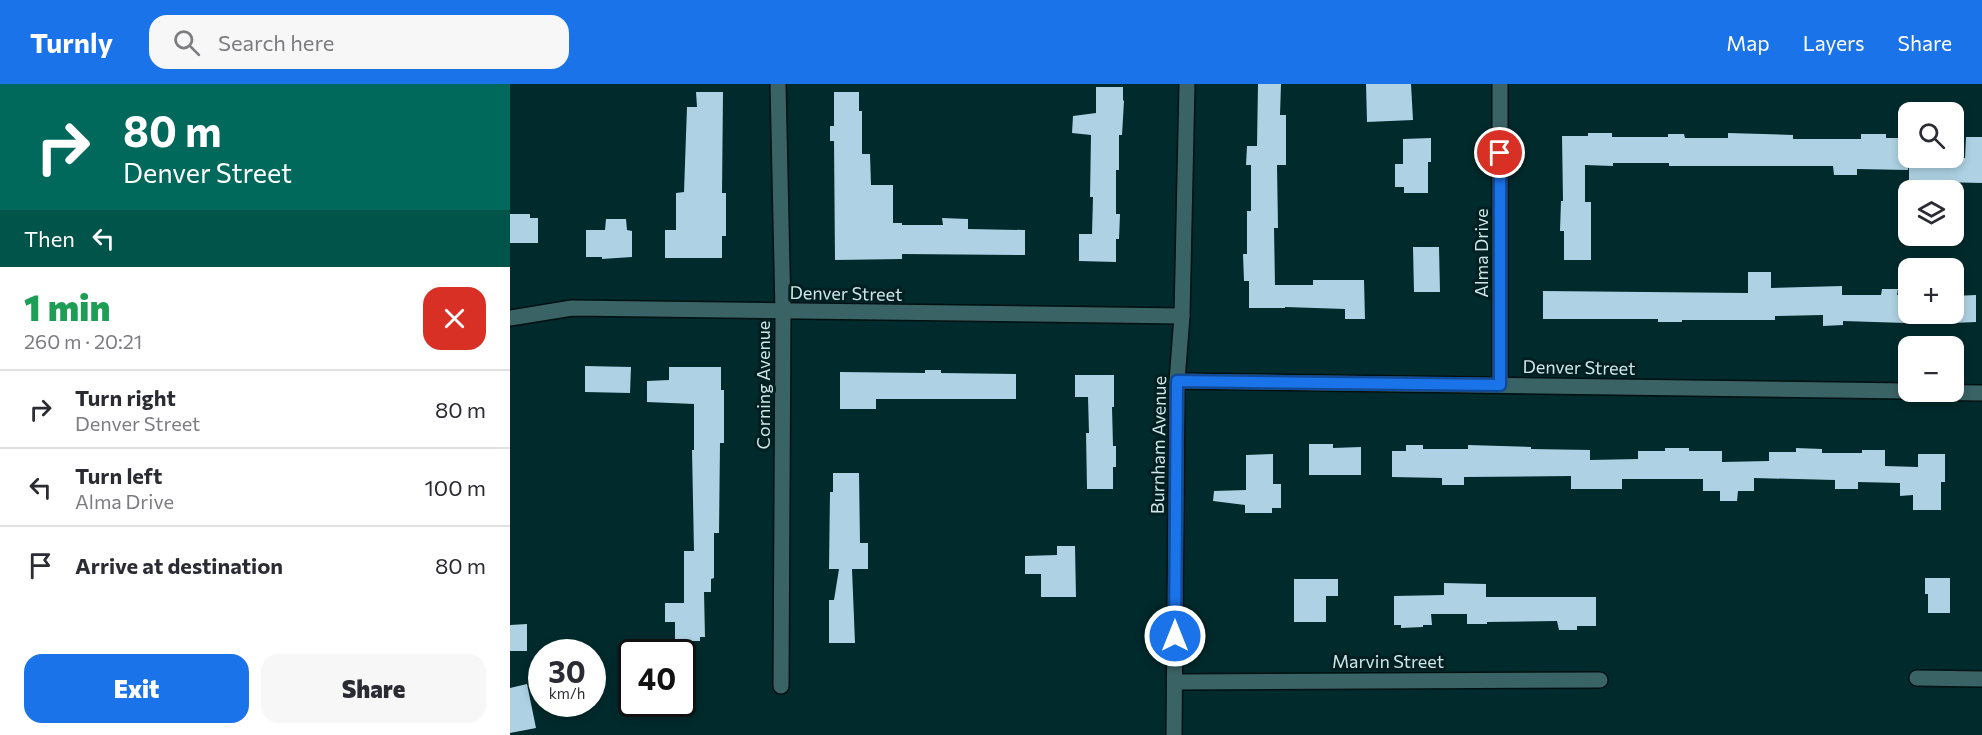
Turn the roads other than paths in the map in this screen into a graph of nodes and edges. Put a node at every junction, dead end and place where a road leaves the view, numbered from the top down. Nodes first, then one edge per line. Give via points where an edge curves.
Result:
1 (778, 84) edge
2 (1187, 84) edge
3 (1500, 84) edge
4 (783, 312) junction
5 (1182, 316) junction
6 (510, 318) edge
7 (1177, 381) junction
8 (1500, 385) junction
9 (1898, 392) edge
10 (1964, 393) edge
11 (1982, 393) edge
12 (1917, 678) dead end
13 (1982, 679) edge
14 (1600, 680) dead end
15 (1175, 682) junction
16 (781, 686) dead end
17 (1174, 735) edge

1 - 4 street, Corning Avenue
2 - 5 street, Burnham Avenue
3 - 8 street, Alma Drive
4 - 5 street, Denver Street
4 - 6 street, Denver Street via 572,308
4 - 16 street, Corning Avenue
5 - 7 street, Burnham Avenue
7 - 8 street, Denver Street
7 - 15 street, Burnham Avenue
8 - 9 street, Denver Street
10 - 11 street, Denver Street
12 - 13 street
14 - 15 street, Marvin Street
15 - 17 street, Burnham Avenue

